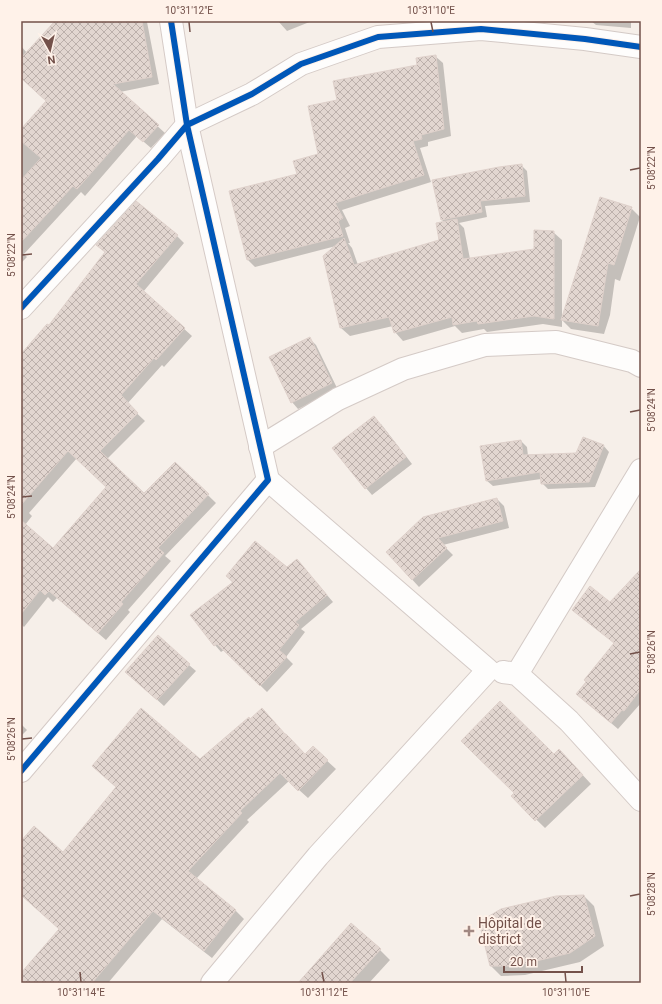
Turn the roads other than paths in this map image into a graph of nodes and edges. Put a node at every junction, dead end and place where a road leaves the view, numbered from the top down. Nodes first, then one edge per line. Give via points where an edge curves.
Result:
1 (171, 21) edge
2 (641, 47) edge
3 (187, 125) junction
4 (21, 308) edge
5 (641, 366) edge
6 (260, 447) junction
7 (641, 470) edge
8 (268, 480) junction
9 (488, 670) junction
10 (517, 674) junction
11 (21, 771) edge
12 (641, 800) edge
13 (212, 983) edge

1 - 3 street
2 - 3 street via 482,29 378,37 301,64 252,94
3 - 4 street
3 - 6 street
5 - 6 street via 632,360 556,342 485,344 395,372 338,399
6 - 8 street
7 - 10 street
8 - 9 street
8 - 11 street
9 - 10 street
9 - 13 street via 318,856
10 - 12 street via 570,721

